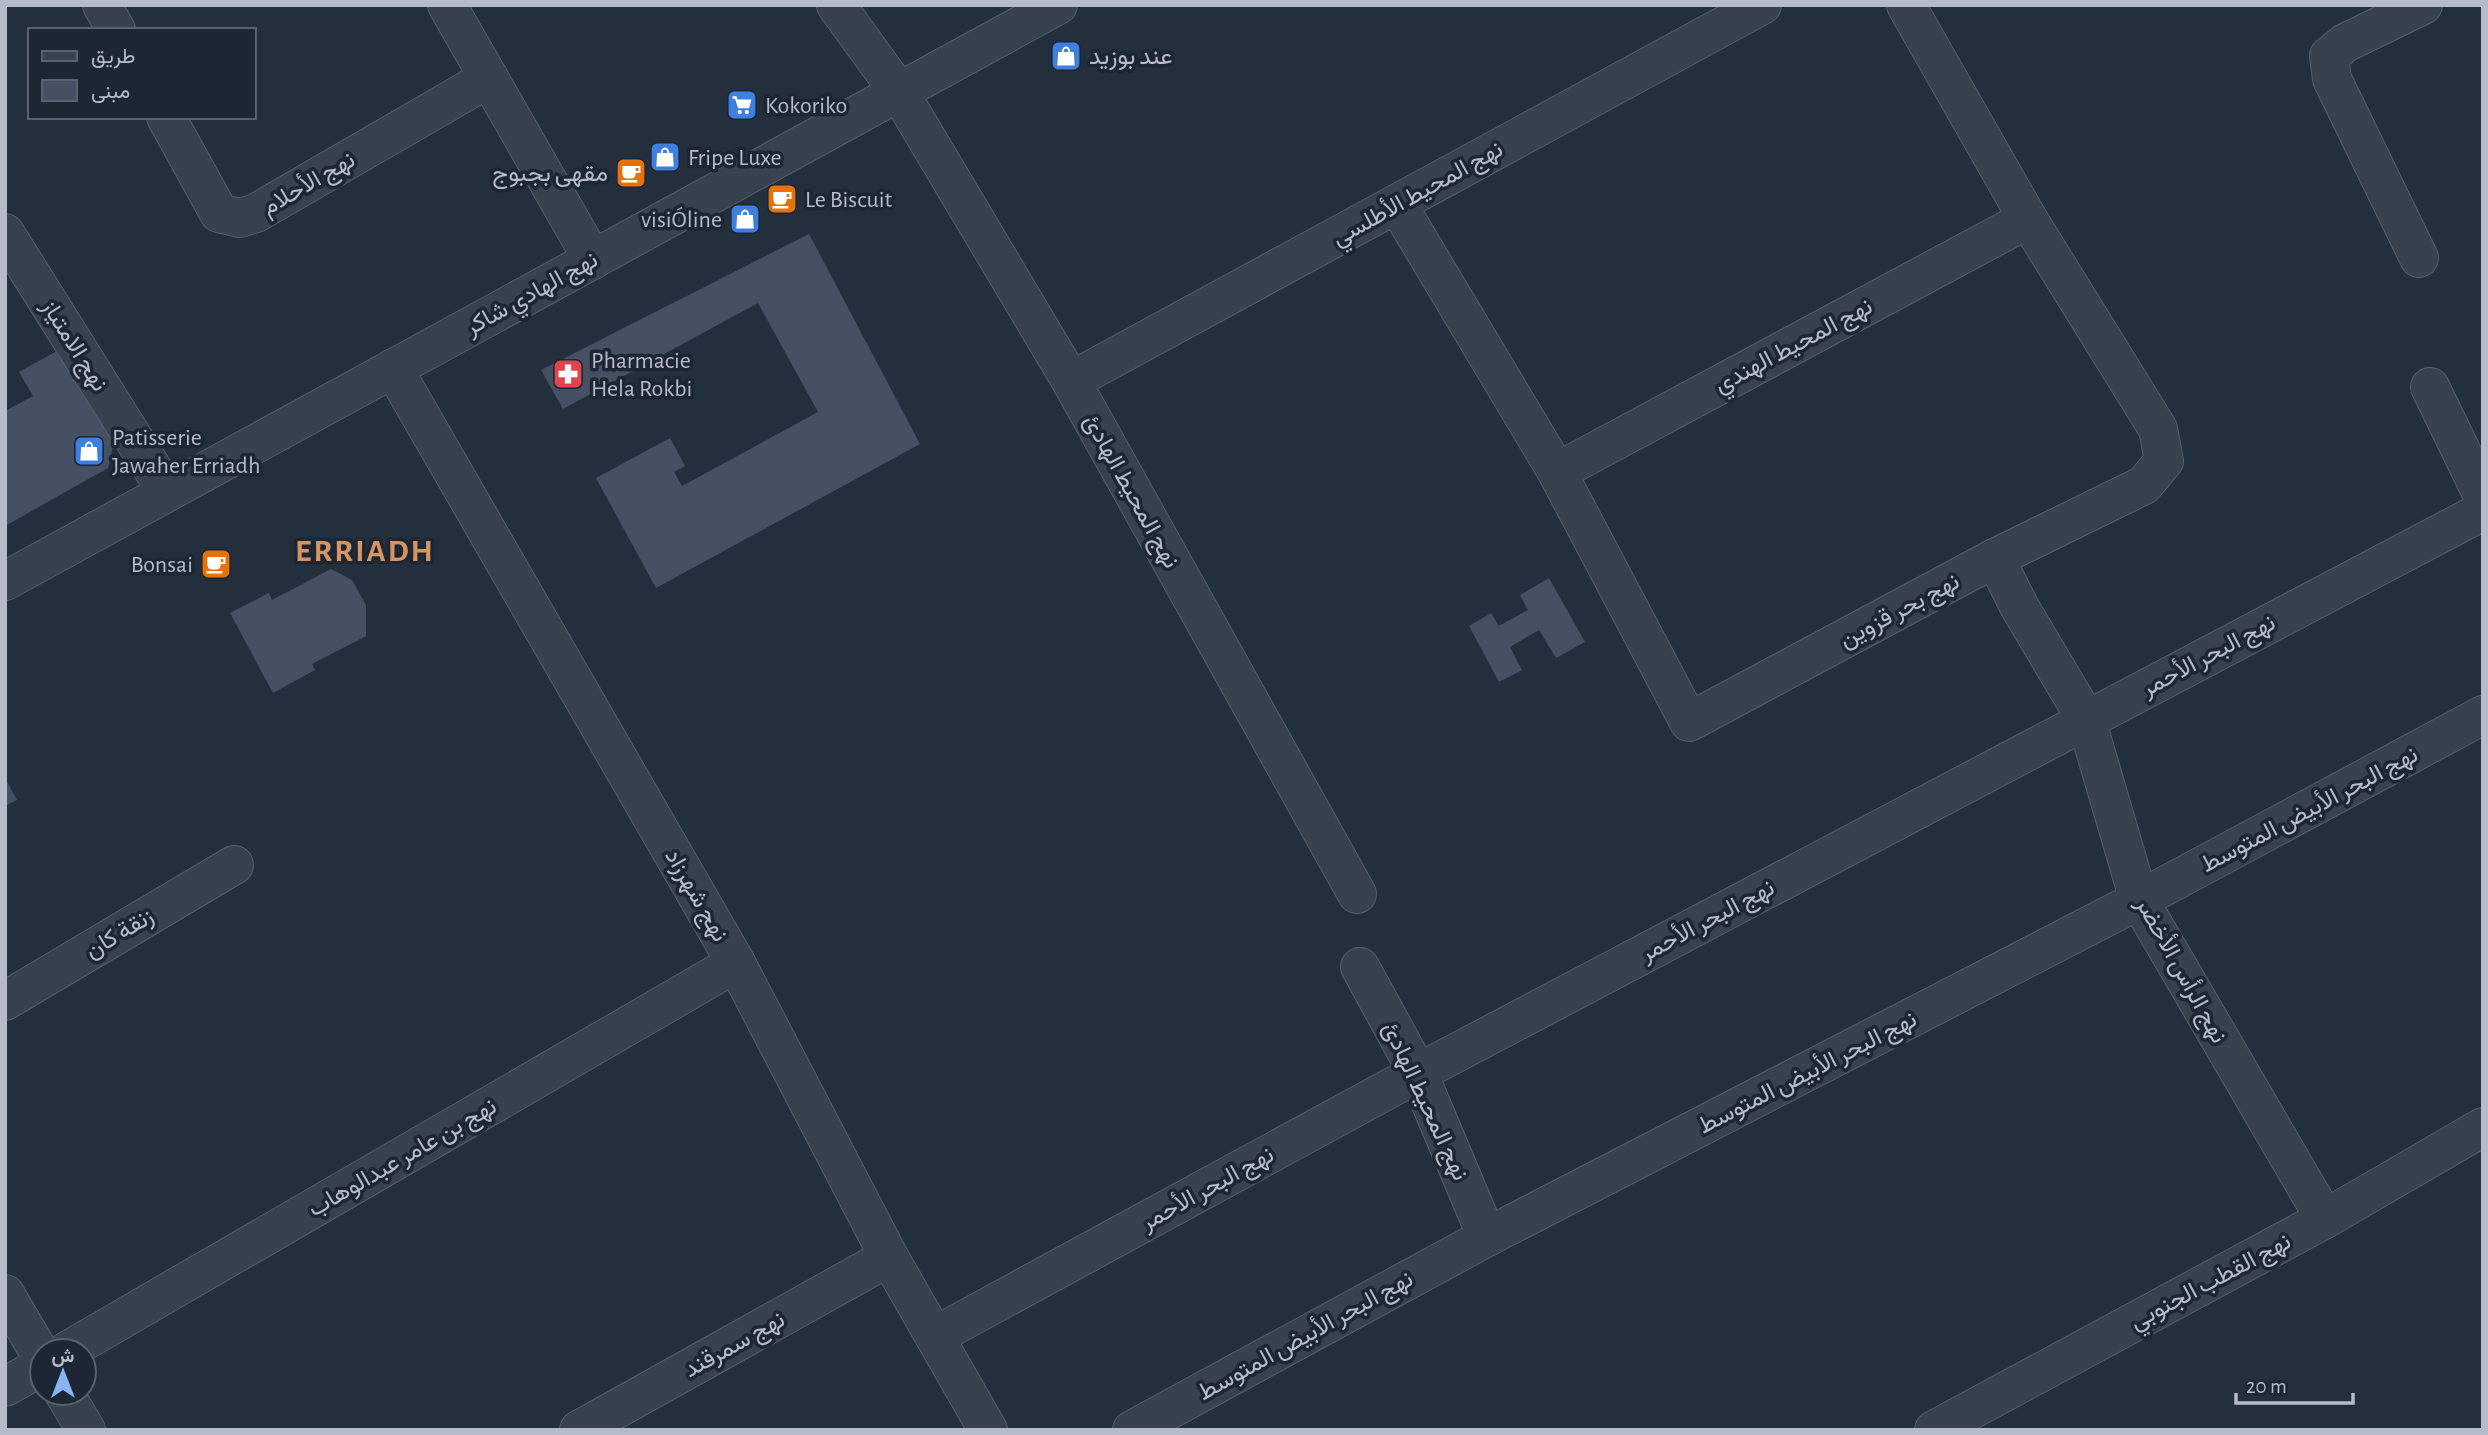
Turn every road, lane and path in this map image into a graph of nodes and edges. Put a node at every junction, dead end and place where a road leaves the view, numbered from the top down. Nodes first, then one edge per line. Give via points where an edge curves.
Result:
1 (102, 5) edge
2 (447, 5) edge
3 (836, 5) edge
4 (1058, 5) edge
5 (1762, 5) edge
6 (1906, 5) edge
7 (2423, 5) edge
8 (115, 28) edge
9 (489, 78) junction
10 (899, 92) junction
11 (167, 119) edge
12 (1397, 204) junction
13 (2028, 219) junction
14 (5, 233) edge
15 (2419, 258) dead end
16 (593, 260) junction
17 (393, 368) junction
18 (1071, 381) junction
19 (2430, 387) dead end
20 (1557, 472) junction
21 (167, 492) junction
22 (2483, 496) edge
23 (2483, 511) edge
24 (1995, 558) junction
25 (5, 581) edge
26 (2483, 715) edge
27 (2086, 719) junction
28 (234, 865) dead end
29 (1357, 894) dead end
30 (2139, 900) junction
31 (736, 963) junction
32 (1360, 967) dead end
33 (5, 1001) edge
34 (1418, 1073) junction
35 (2483, 1127) edge
36 (2325, 1219) junction
37 (1487, 1237) junction
38 (889, 1257) junction
39 (5, 1294) edge
40 (935, 1336) junction
41 (30, 1337) edge
42 (92, 1337) edge
43 (28, 1374) edge
44 (5, 1387) edge
45 (72, 1407) edge
46 (86, 1430) edge
47 (579, 1430) edge
48 (988, 1430) edge
49 (1132, 1430) edge
50 (1934, 1430) edge

1 - 8 street
2 - 9 street
3 - 10 street, نهج المحيط الهادئ
4 - 10 street, نهج الهادي شاكر
5 - 12 street, نهج المحيط الأطلسي
6 - 13 street, نهج بحر قزوين
7 - 15 street via 2345,43 2329,56 2332,79
9 - 11 street, نهج الأحلام via 256,214 240,218 219,213
9 - 16 street
10 - 16 street, نهج الهادي شاكر
10 - 18 street, نهج المحيط الهادئ
12 - 18 street, نهج المحيط الأطلسي
12 - 20 street, نهج بحر قزوين
13 - 20 street, نهج المحيط الهندي
13 - 24 street, نهج بحر قزوين via 2158,429 2164,461 2144,485
14 - 21 street, نهج الامتياز
16 - 17 street, نهج الهادي شاكر
17 - 21 street, نهج الهادي شاكر
17 - 31 street, نهج شهرزاد
18 - 29 street, نهج المحيط الهادئ
19 - 22 street
20 - 24 street, نهج بحر قزوين via 1689,722
21 - 25 street, نهج الهادي شاكر
23 - 27 street, نهج البحر الأحمر
24 - 27 street, نهج الرأس الأخضر
26 - 30 street, نهج البحر الأبيض المتوسط
27 - 30 street, نهج الرأس الأخضر
27 - 34 street, نهج البحر الأحمر
28 - 33 street, زنقة كان
30 - 36 street, نهج الرأس الأخضر
30 - 37 street, نهج البحر الأبيض المتوسط
31 - 38 street, نهج شهرزاد
31 - 42 street, نهج بن عامر عبدالوهاب
32 - 34 street, نهج المحيط الهادئ
34 - 37 street, نهج المحيط الهادئ
34 - 40 street, نهج البحر الأحمر
35 - 36 street, نهج القطب الجنوبي
36 - 50 street, نهج القطب الجنوبي
37 - 49 street, نهج البحر الأبيض المتوسط
38 - 40 street, نهج شهرزاد
38 - 47 street, نهج سمرقند
39 - 41 street
40 - 48 street, نهج شهرزاد
43 - 44 street
45 - 46 street

